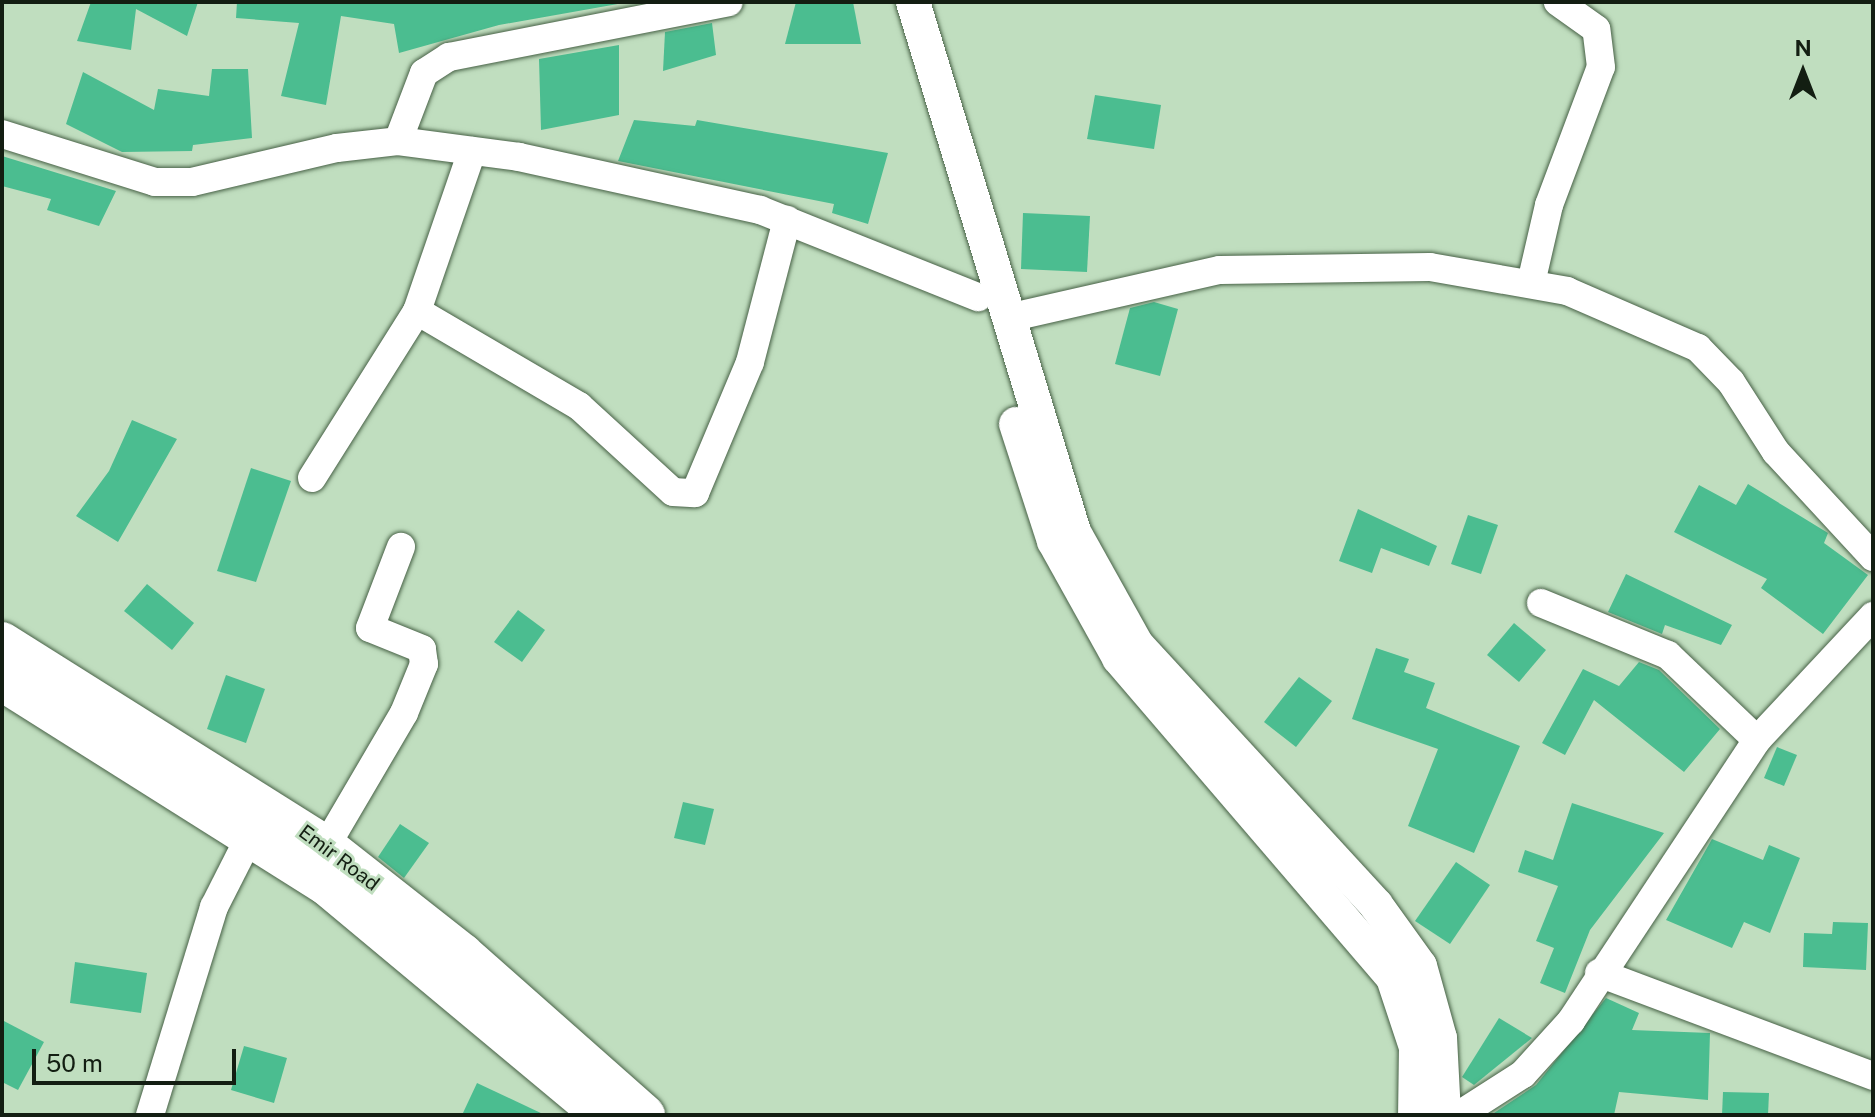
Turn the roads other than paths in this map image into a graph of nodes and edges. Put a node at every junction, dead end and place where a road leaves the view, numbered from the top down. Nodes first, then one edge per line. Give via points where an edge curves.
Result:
1 (729, 2) edge
2 (889, 2) edge
3 (913, 2) edge
4 (1558, 2) edge
5 (2, 134) edge
6 (398, 141) junction
7 (472, 151) junction
8 (787, 220) junction
9 (1531, 283) junction
10 (978, 297) junction
11 (417, 311) junction
12 (1008, 318) junction
13 (312, 478) dead end
14 (401, 547) dead end
15 (1873, 557) edge
16 (1541, 603) dead end
17 (1873, 616) edge
18 (2, 642) edge
19 (2, 681) edge
20 (1757, 740) junction
21 (251, 834) junction
22 (326, 846) junction
23 (1599, 973) junction
24 (1873, 1076) edge
25 (150, 1115) edge
26 (602, 1115) edge
27 (645, 1115) edge
28 (1415, 1115) edge
29 (1444, 1115) edge
30 (1459, 1115) edge

1 - 6 street via 449,57 424,73
2 - 10 main road
3 - 12 main road
4 - 9 street via 1596,29 1601,67 1549,205
5 - 6 street via 155,182 192,182
6 - 7 street
7 - 8 street via 653,182
7 - 11 street
8 - 10 street
8 - 11 street via 750,362 695,493 673,492 579,406
9 - 12 street via 1430,267 1220,270
9 - 15 street via 1644,320 1698,348 1731,382 1776,452
10 - 28 main road via 1036,491 1078,593 1161,716 1353,924 1393,978 1416,1047
11 - 13 street
12 - 29 main road via 1074,532 1137,645 1376,905 1420,966 1440,1038
14 - 22 street via 370,628 422,649 424,664
16 - 20 street via 1668,655
17 - 20 street
18 - 22 highway, Emir Road
19 - 21 highway, Emir Road
20 - 23 street
21 - 25 street via 214,907
21 - 26 highway, Emir Road via 449,980
22 - 27 highway, Emir Road via 463,954
23 - 24 street
23 - 30 street via 1571,1021 1523,1074

